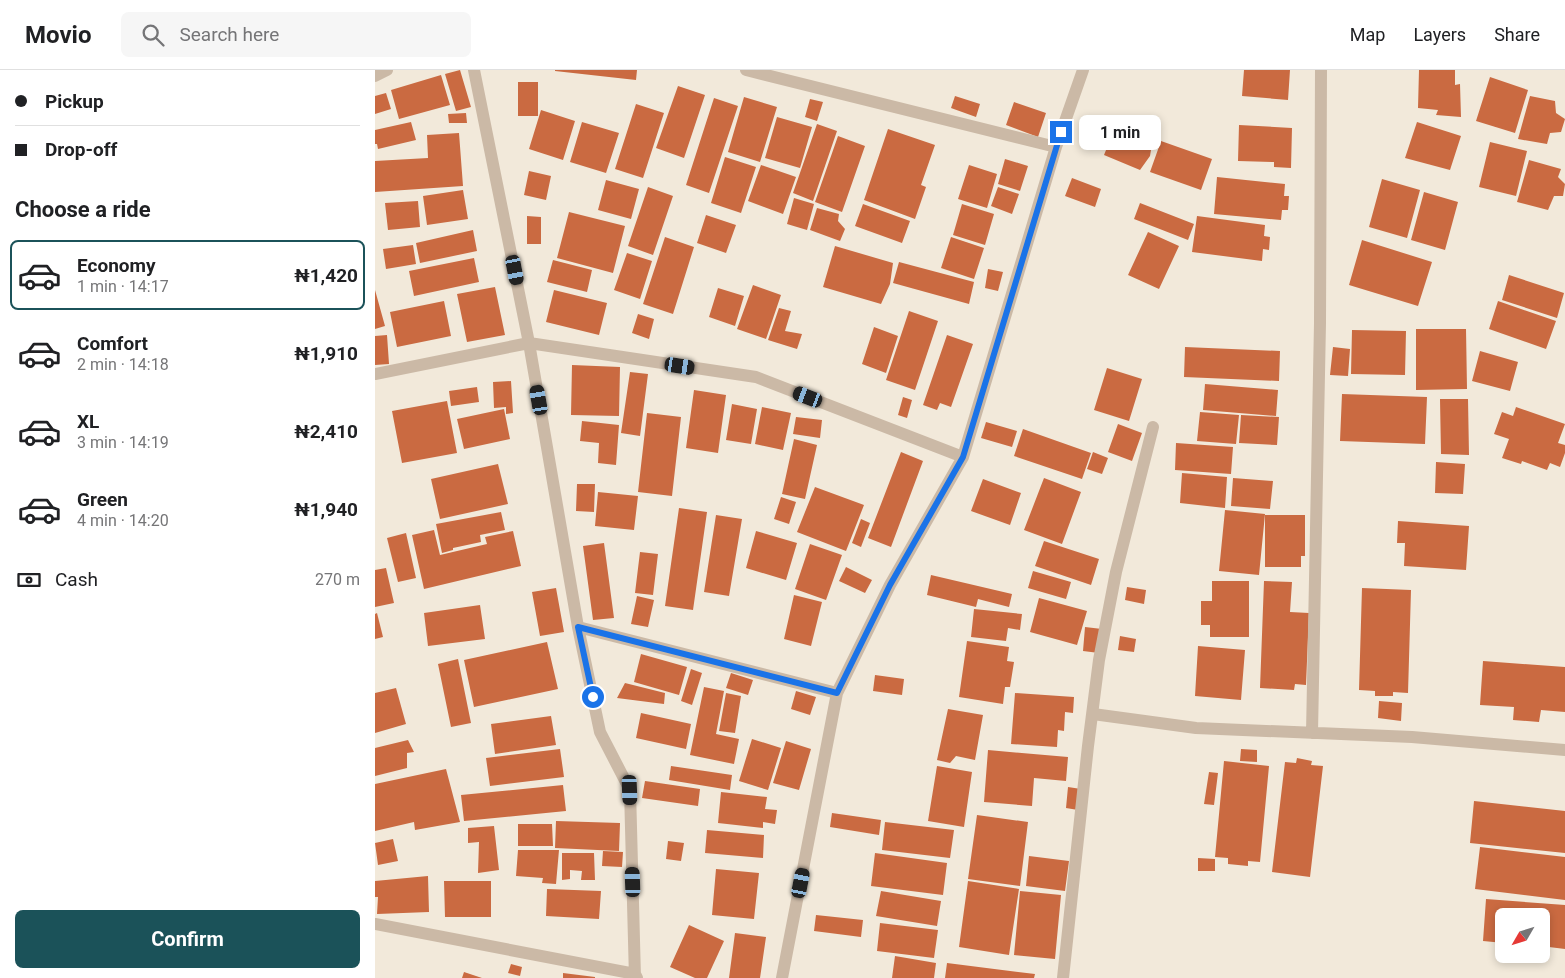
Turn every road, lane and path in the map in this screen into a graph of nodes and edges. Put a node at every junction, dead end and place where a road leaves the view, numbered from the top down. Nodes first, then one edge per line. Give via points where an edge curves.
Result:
1 (387, 70) edge
2 (474, 70) edge
3 (746, 70) edge
4 (1083, 70) edge
5 (1321, 70) edge
6 (375, 76) edge
7 (1056, 147) junction
8 (529, 343) junction
9 (375, 374) edge
10 (1153, 428) dead end
11 (963, 457) junction
12 (578, 627) junction
13 (837, 693) junction
14 (1093, 714) junction
15 (1311, 733) junction
16 (1565, 750) edge
17 (375, 924) edge
18 (636, 977) edge
19 (782, 978) edge
20 (1063, 978) edge

1 - 6 street
2 - 8 street
3 - 7 street
4 - 7 street
5 - 15 street via 1321,323
7 - 11 street
8 - 9 street
8 - 11 street via 756,377
8 - 12 street
10 - 14 street via 1116,572 1099,660
11 - 13 street via 890,585
12 - 13 street
12 - 18 street via 600,732 630,790
13 - 19 street
14 - 15 street via 1196,728
14 - 20 street
15 - 16 street via 1413,737
17 - 18 street

